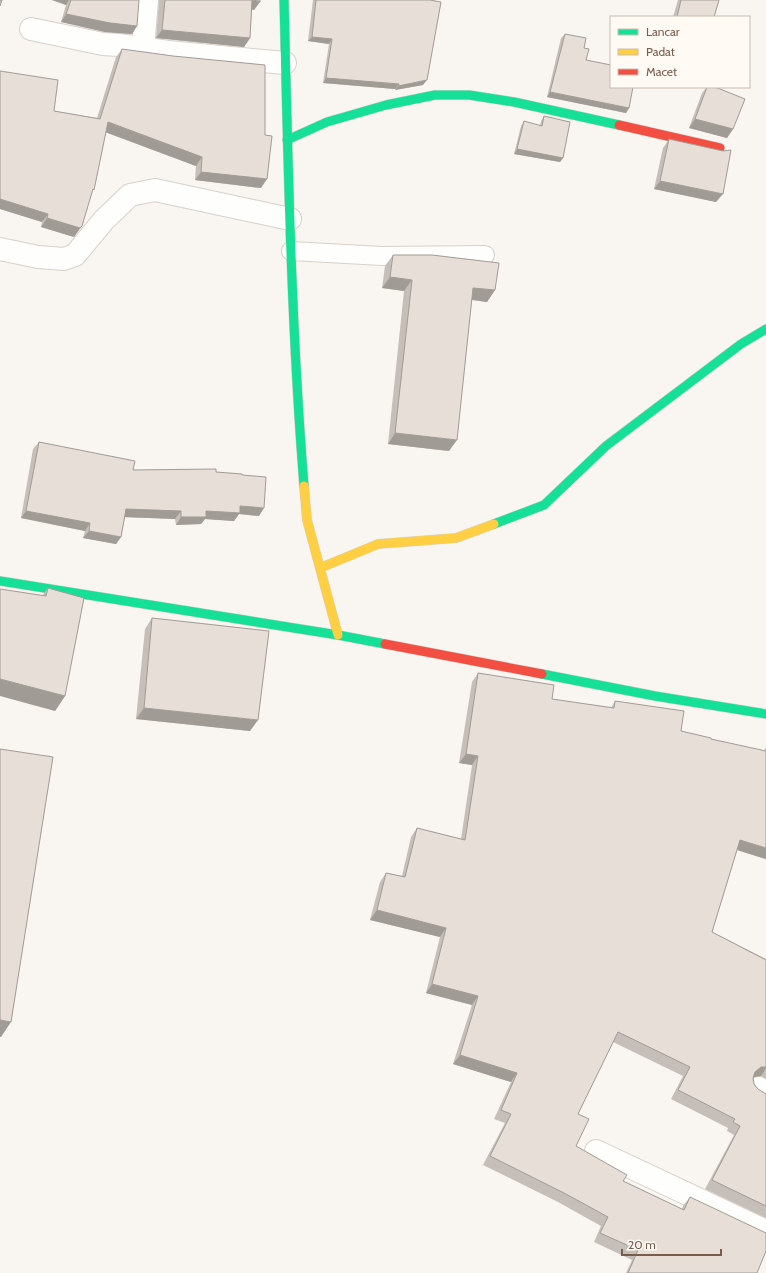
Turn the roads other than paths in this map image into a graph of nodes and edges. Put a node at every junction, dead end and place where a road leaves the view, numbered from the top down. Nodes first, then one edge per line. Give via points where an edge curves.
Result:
1 (148, 0) edge
2 (284, 0) edge
3 (31, 29) dead end
4 (143, 49) junction
5 (285, 63) junction
6 (287, 140) junction
7 (720, 148) dead end
8 (290, 219) junction
9 (0, 249) edge
10 (291, 251) junction
11 (485, 255) dead end
12 (766, 329) edge
13 (320, 568) junction
14 (0, 581) edge
15 (338, 635) junction
16 (766, 714) edge
17 (596, 1151) dead end
18 (766, 1231) edge

1 - 4 street
2 - 5 street
3 - 4 street via 103,44
4 - 5 street
5 - 6 street
6 - 7 street via 327,122 386,105 435,95 469,95 514,102
6 - 8 street
8 - 9 street via 154,190 130,195 104,220 75,255 64,259 38,257
8 - 10 street
10 - 11 lane via 382,256
10 - 13 street via 297,394 307,520
12 - 13 street via 741,344 606,446 544,505 456,538 378,544
13 - 15 street
14 - 15 street
15 - 16 street via 655,696
17 - 18 street

